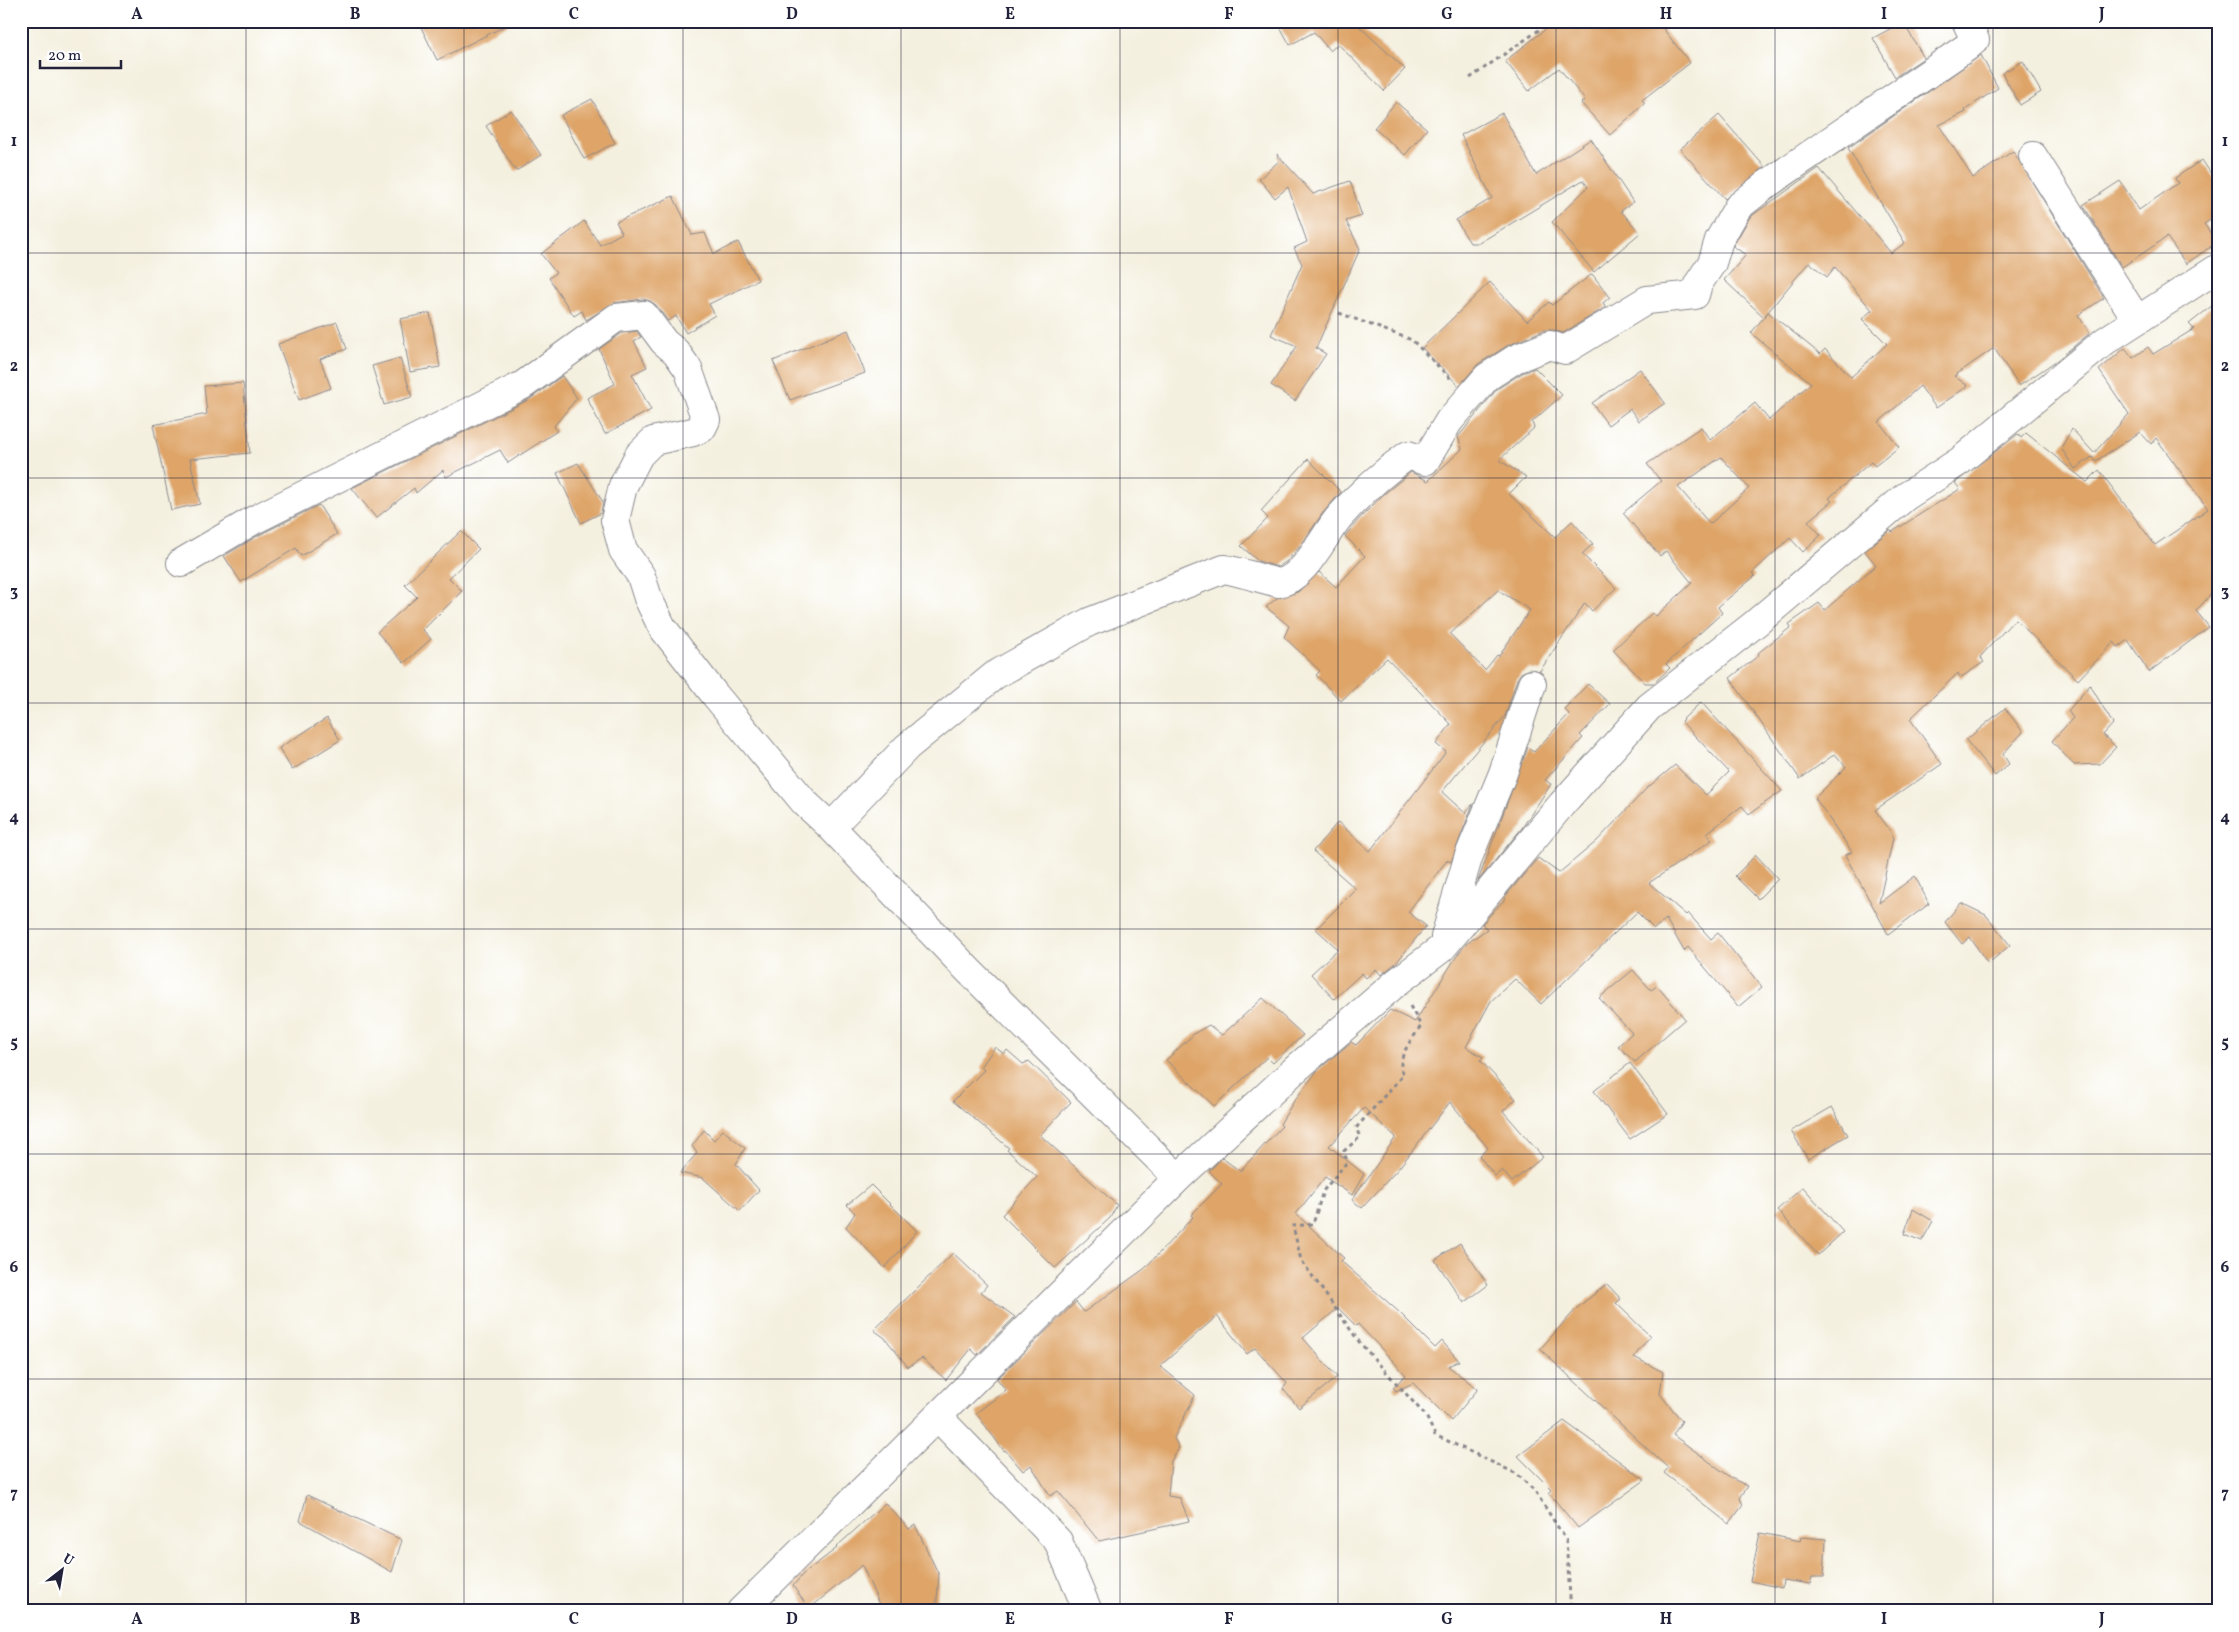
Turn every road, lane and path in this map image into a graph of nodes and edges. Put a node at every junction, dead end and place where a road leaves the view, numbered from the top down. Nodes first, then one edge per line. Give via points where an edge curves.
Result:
1 (1552, 21) edge
2 (1966, 21) edge
3 (1470, 78) dead end
4 (2032, 156) dead end
5 (2218, 268) edge
6 (1339, 313) dead end
7 (2138, 320) junction
8 (1470, 397) junction
9 (181, 563) dead end
10 (1532, 684) dead end
11 (831, 827) junction
12 (1442, 948) junction
13 (1421, 1026) dead end
14 (1178, 1178) junction
15 (938, 1417) junction
16 (741, 1611) edge
17 (1088, 1611) edge
18 (1571, 1611) edge

1 - 3 path
2 - 8 street via 1975,40 1767,184 1738,208 1719,240 1712,263 1698,284 1695,295 1646,300 1565,350 1550,345 1515,359 1487,377
4 - 7 street
5 - 7 street
6 - 8 path via 1412,340
7 - 12 street via 2105,341 1960,461 1905,497 1756,623 1650,707 1556,812
8 - 11 street via 1449,421 1425,460 1408,455 1377,477 1338,518 1319,549 1291,578 1278,583 1224,569 1089,622 995,675 907,747
9 - 11 street via 252,521 523,385 616,318 644,315 688,369 706,420 702,428 693,432 653,441 639,455 623,486 615,520 623,550 641,576 662,627 805,803
10 - 12 street via 1503,773 1468,858
11 - 14 street via 969,971
12 - 14 street via 1396,982 1299,1066
13 - 18 path via 1401,1058 1403,1075 1356,1128 1360,1137 1344,1151 1347,1162 1323,1191 1313,1224 1293,1226 1300,1260 1360,1343 1426,1416 1436,1434 1517,1474 1536,1491 1566,1540
14 - 15 street
15 - 16 street
15 - 17 street via 1058,1541

